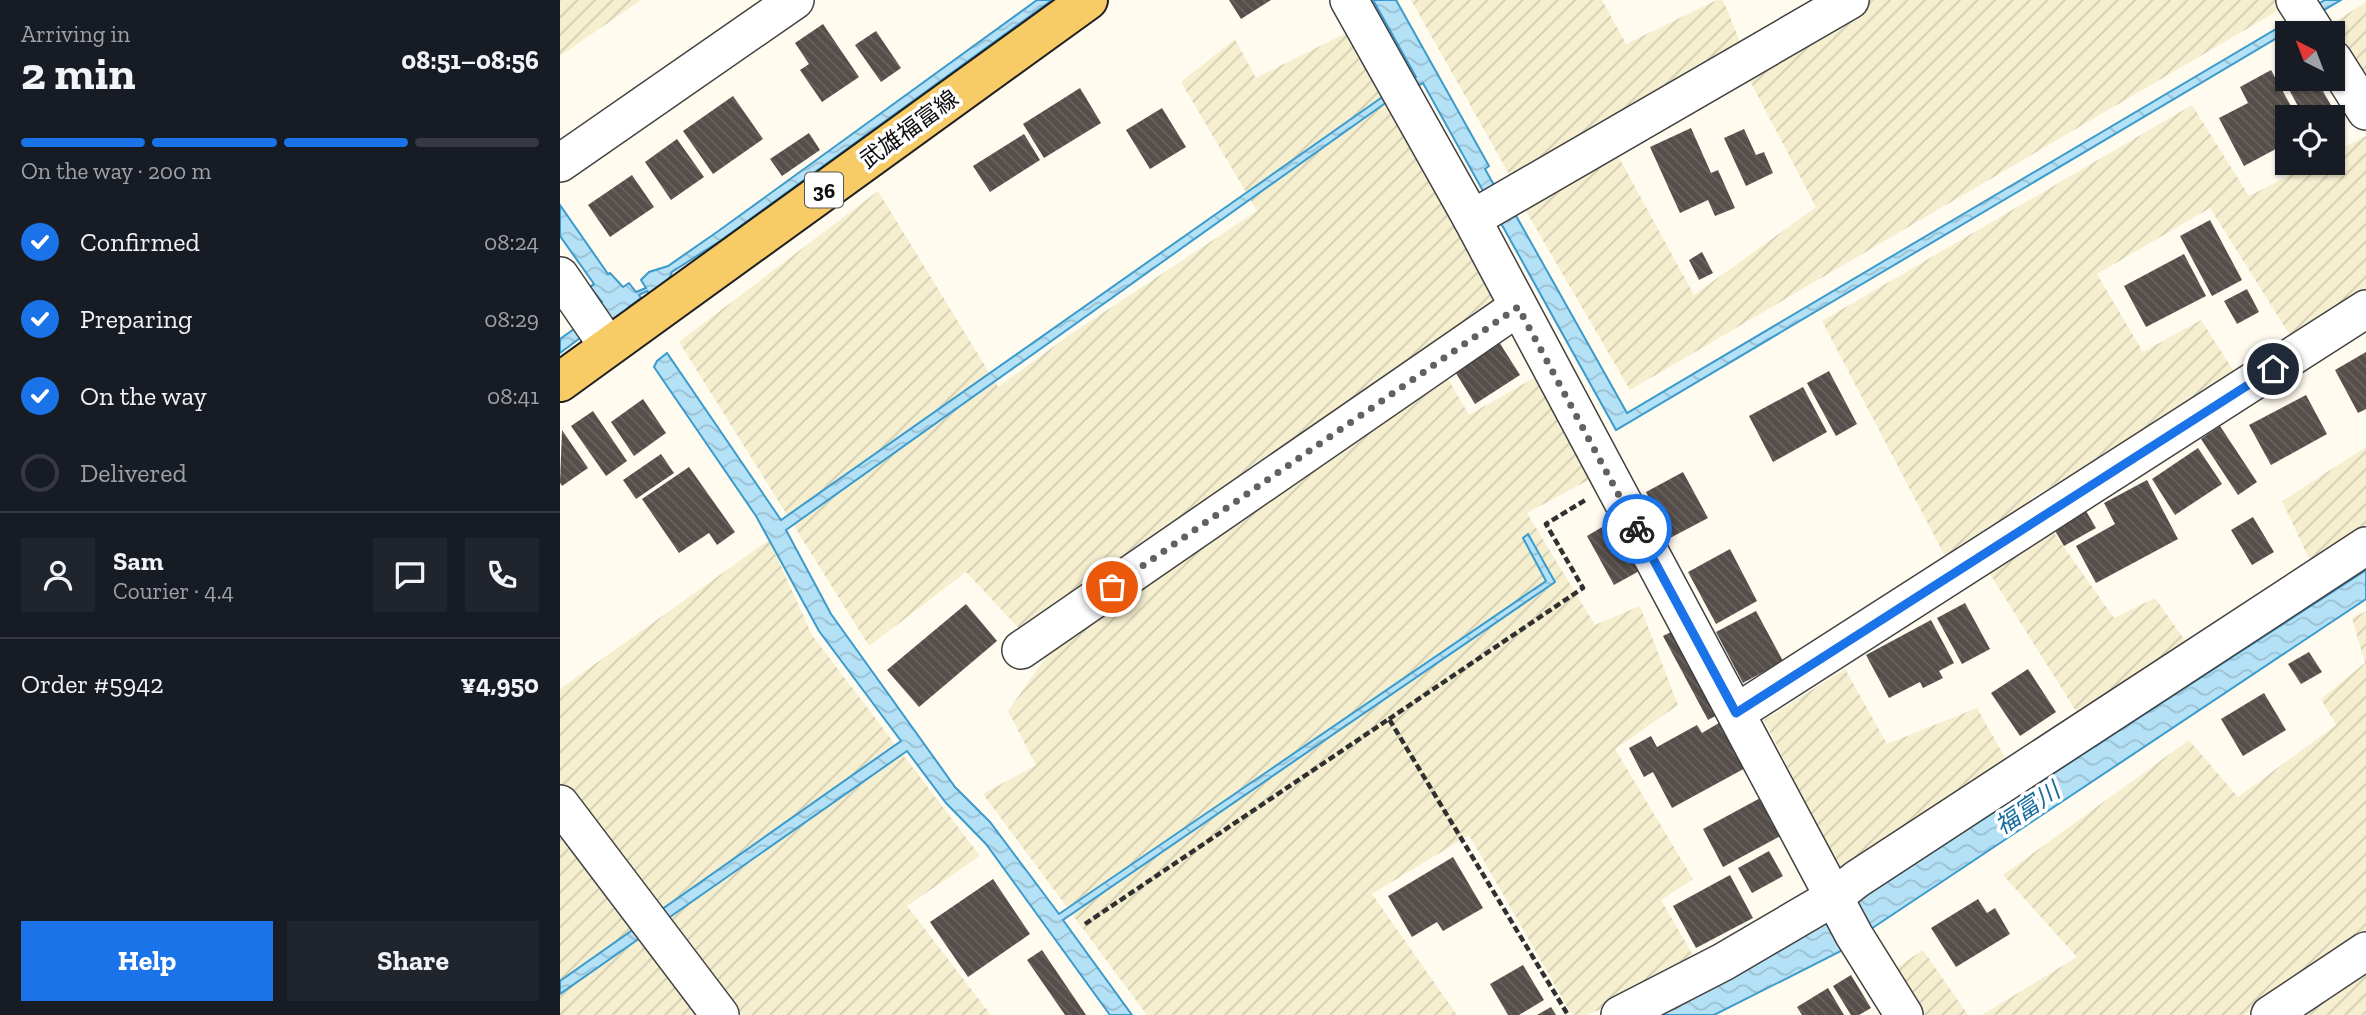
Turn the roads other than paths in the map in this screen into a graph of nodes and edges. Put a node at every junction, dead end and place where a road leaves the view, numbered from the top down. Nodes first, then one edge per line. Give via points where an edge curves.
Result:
1 (795, 0) edge
2 (1088, 0) edge
3 (1349, 0) edge
4 (1850, 0) edge
5 (2345, 78) edge
6 (2366, 111) edge
7 (560, 163) edge
8 (1491, 208) junction
9 (560, 276) edge
10 (1518, 307) junction
11 (2366, 309) edge
12 (597, 331) junction
13 (560, 382) edge
14 (2366, 546) edge
15 (1021, 650) dead end
16 (1736, 713) junction
17 (560, 804) edge
18 (1843, 913) junction
19 (2366, 951) edge
20 (720, 1015) edge
21 (1620, 1015) edge
22 (1904, 1015) edge
23 (2270, 1015) edge

1 - 7 street
2 - 12 main road, 武雄福富線 / 36
3 - 8 street via 1400,91
4 - 8 street
5 - 6 street
8 - 10 street
9 - 12 street
10 - 15 street
10 - 16 street
11 - 16 street
12 - 13 main road, 武雄福富線 / 36
14 - 18 street via 1857,878
16 - 18 street
17 - 20 street
18 - 21 street via 1723,962
18 - 22 street
19 - 23 street

